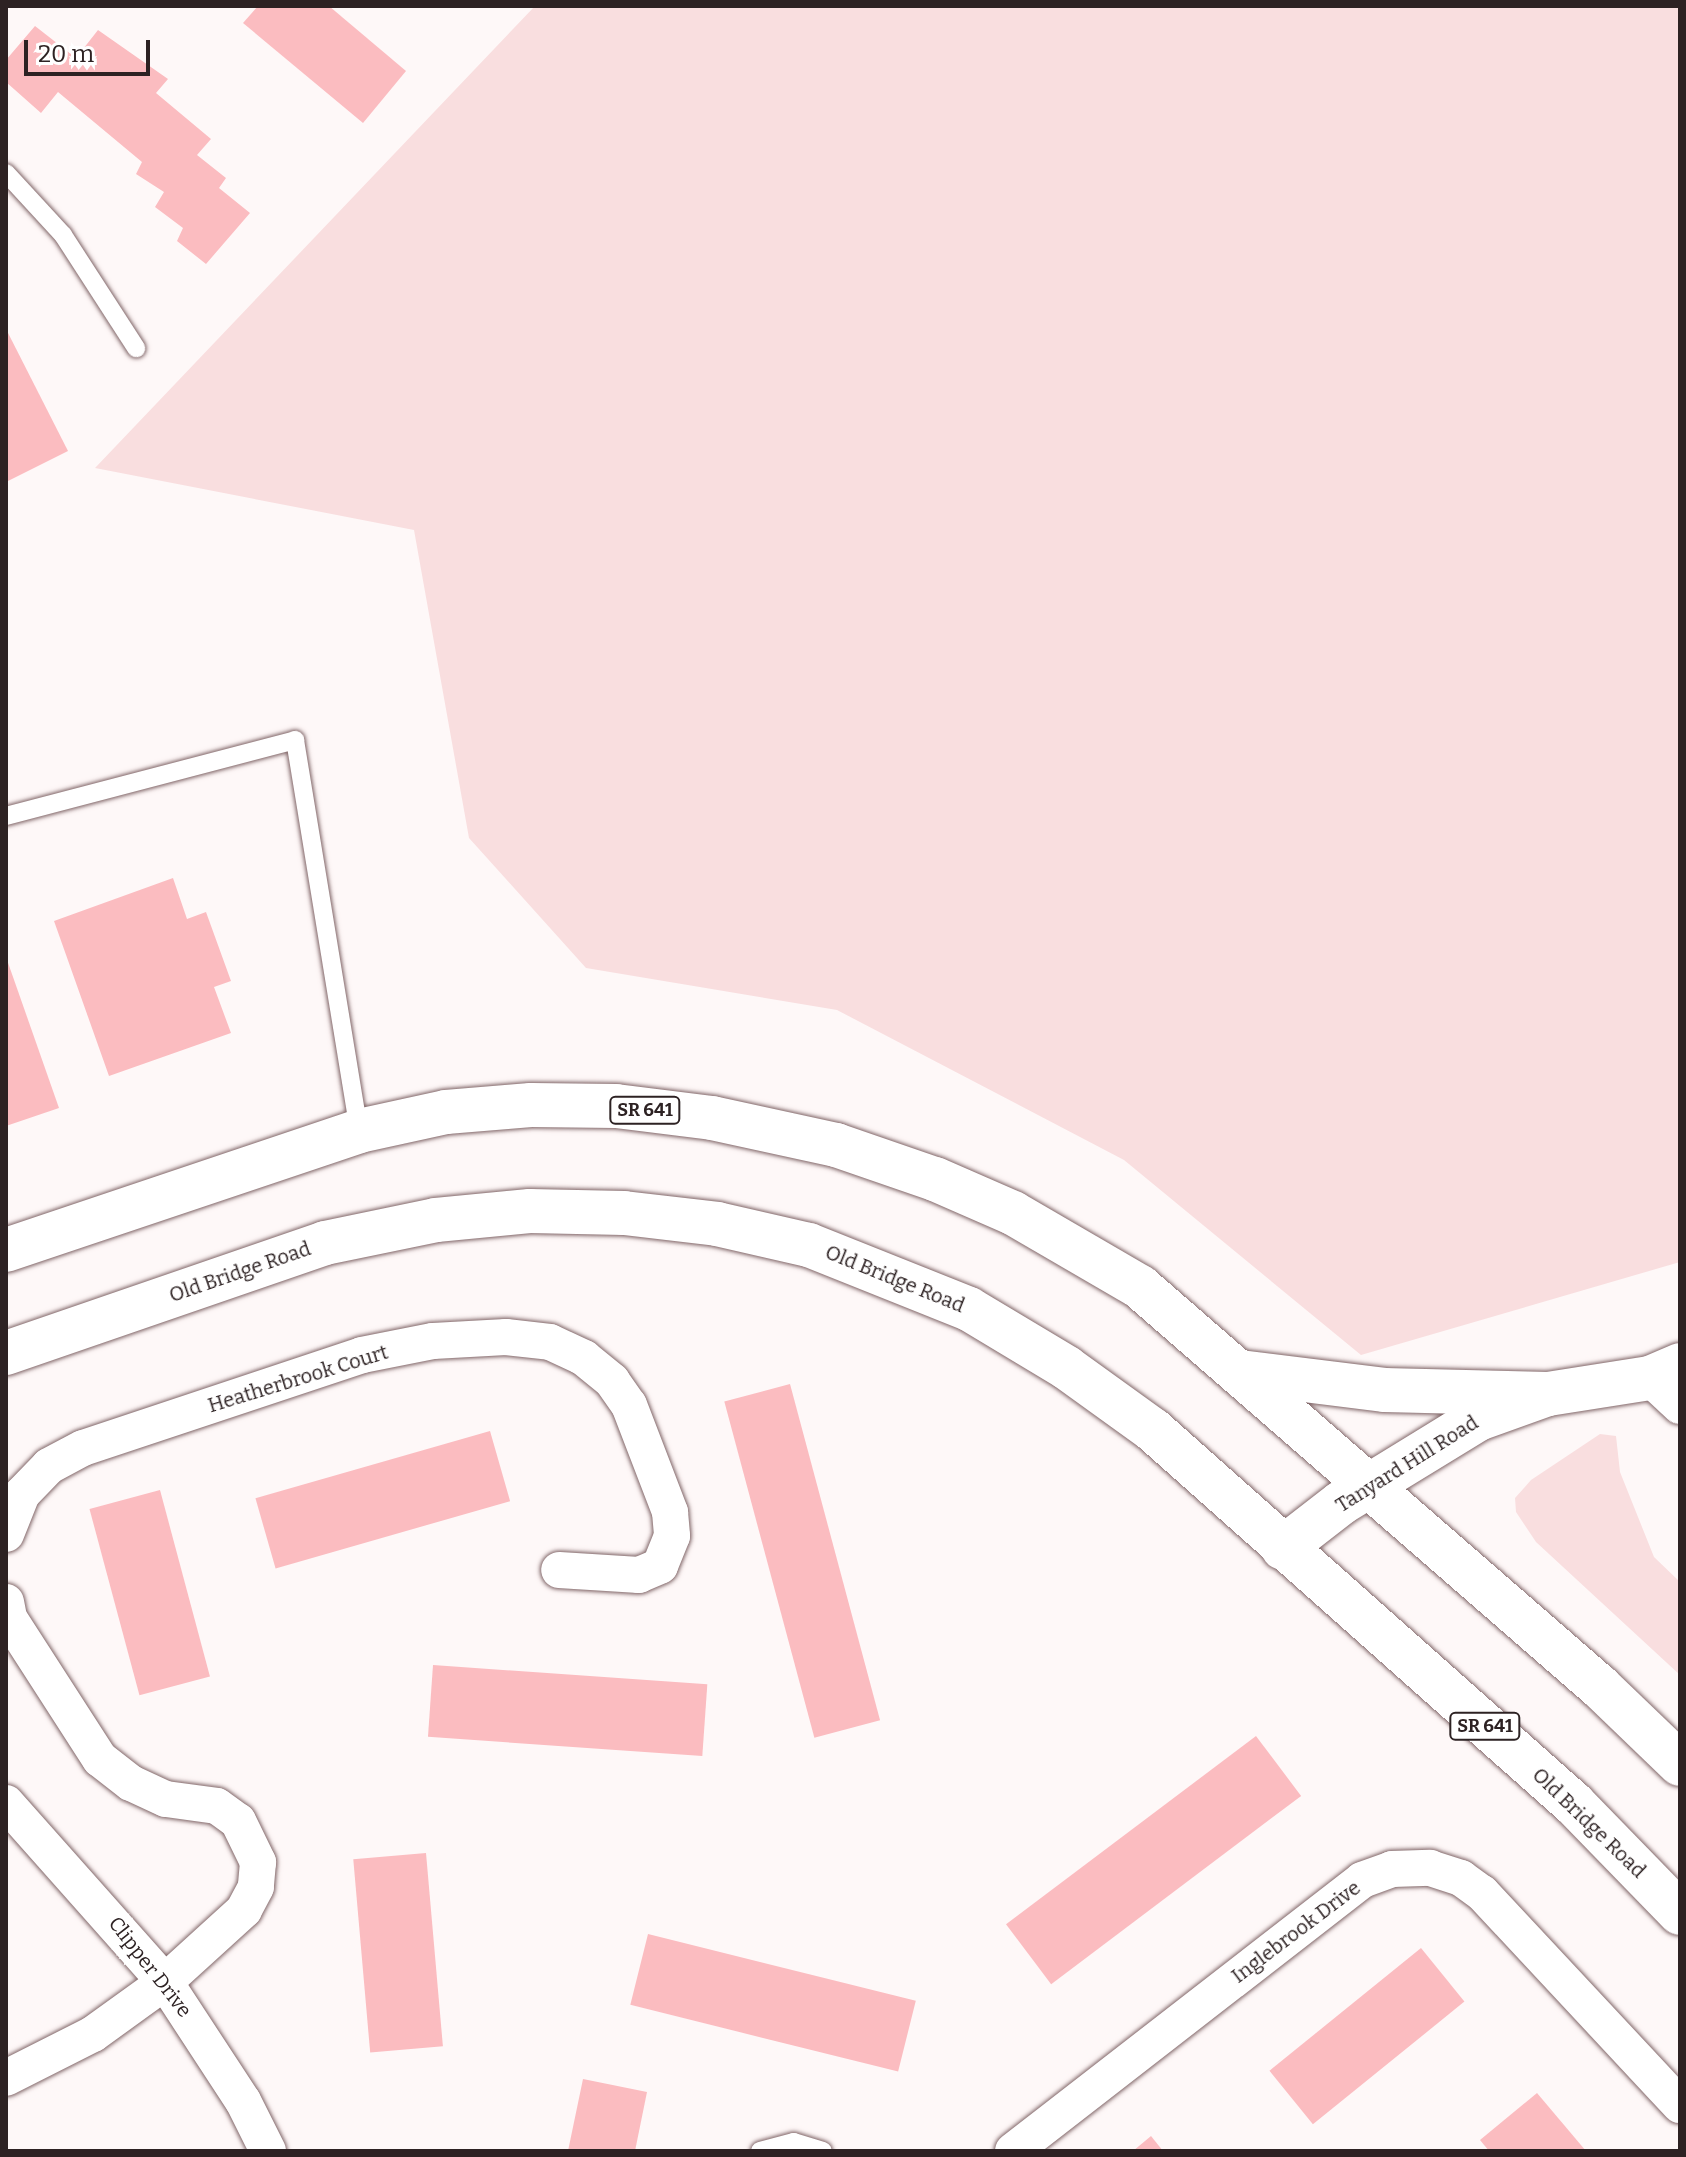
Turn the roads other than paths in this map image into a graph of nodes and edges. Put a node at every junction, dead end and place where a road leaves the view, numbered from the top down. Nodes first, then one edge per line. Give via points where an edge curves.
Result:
1 (6, 173) edge
2 (136, 348) dead end
3 (6, 816) edge
4 (359, 1131) junction
5 (6, 1250) edge
6 (6, 1353) edge
7 (1240, 1372) junction
8 (1670, 1383) edge
9 (1548, 1394) junction
10 (1370, 1485) junction
11 (6, 1534) edge
12 (1283, 1548) junction
13 (559, 1570) dead end
14 (6, 1602) edge
15 (1680, 1764) edge
16 (6, 1803) edge
17 (1680, 1913) edge
18 (165, 1982) junction
19 (6, 2078) edge
20 (1680, 2105) edge
21 (268, 2151) edge
22 (760, 2151) edge
23 (823, 2151) edge
24 (1013, 2151) edge

1 - 2 lane via 63,235
3 - 4 lane via 295,740
4 - 5 main road, SR 641
4 - 7 main road, SR 641 via 460,1111 616,1106 712,1118 836,1145 948,1185 1105,1264
6 - 12 main road, Old Bridge Road / SR 641 via 325,1243 436,1220 561,1212 717,1224 809,1245 969,1309 1067,1368 1153,1430
7 - 9 main road via 1384,1390
7 - 10 main road, SR 641
8 - 9 main road, Tanyard Hill Road
9 - 10 main road, Tanyard Hill Road via 1478,1419
10 - 12 main road, Tanyard Hill Road
10 - 15 main road, SR 641
11 - 13 street, Heatherbrook Court via 22,1494 49,1466 83,1448 362,1355 433,1341 506,1337 550,1342 584,1358 612,1381 629,1405 670,1512 672,1536 660,1566 639,1575
12 - 17 main road, Old Bridge Road / SR 641 via 1574,1804
14 - 18 street via 9,1618 100,1759 131,1783 166,1799 217,1806 238,1821 253,1842 256,1887 244,1910
16 - 18 street, Clipper Drive
18 - 19 street via 93,2034
18 - 21 street, Clipper Drive via 243,2101
20 - 24 street, Inglebrook Drive via 1482,1893 1461,1878 1430,1868 1392,1869 1362,1880
22 - 23 lane via 794,2142

